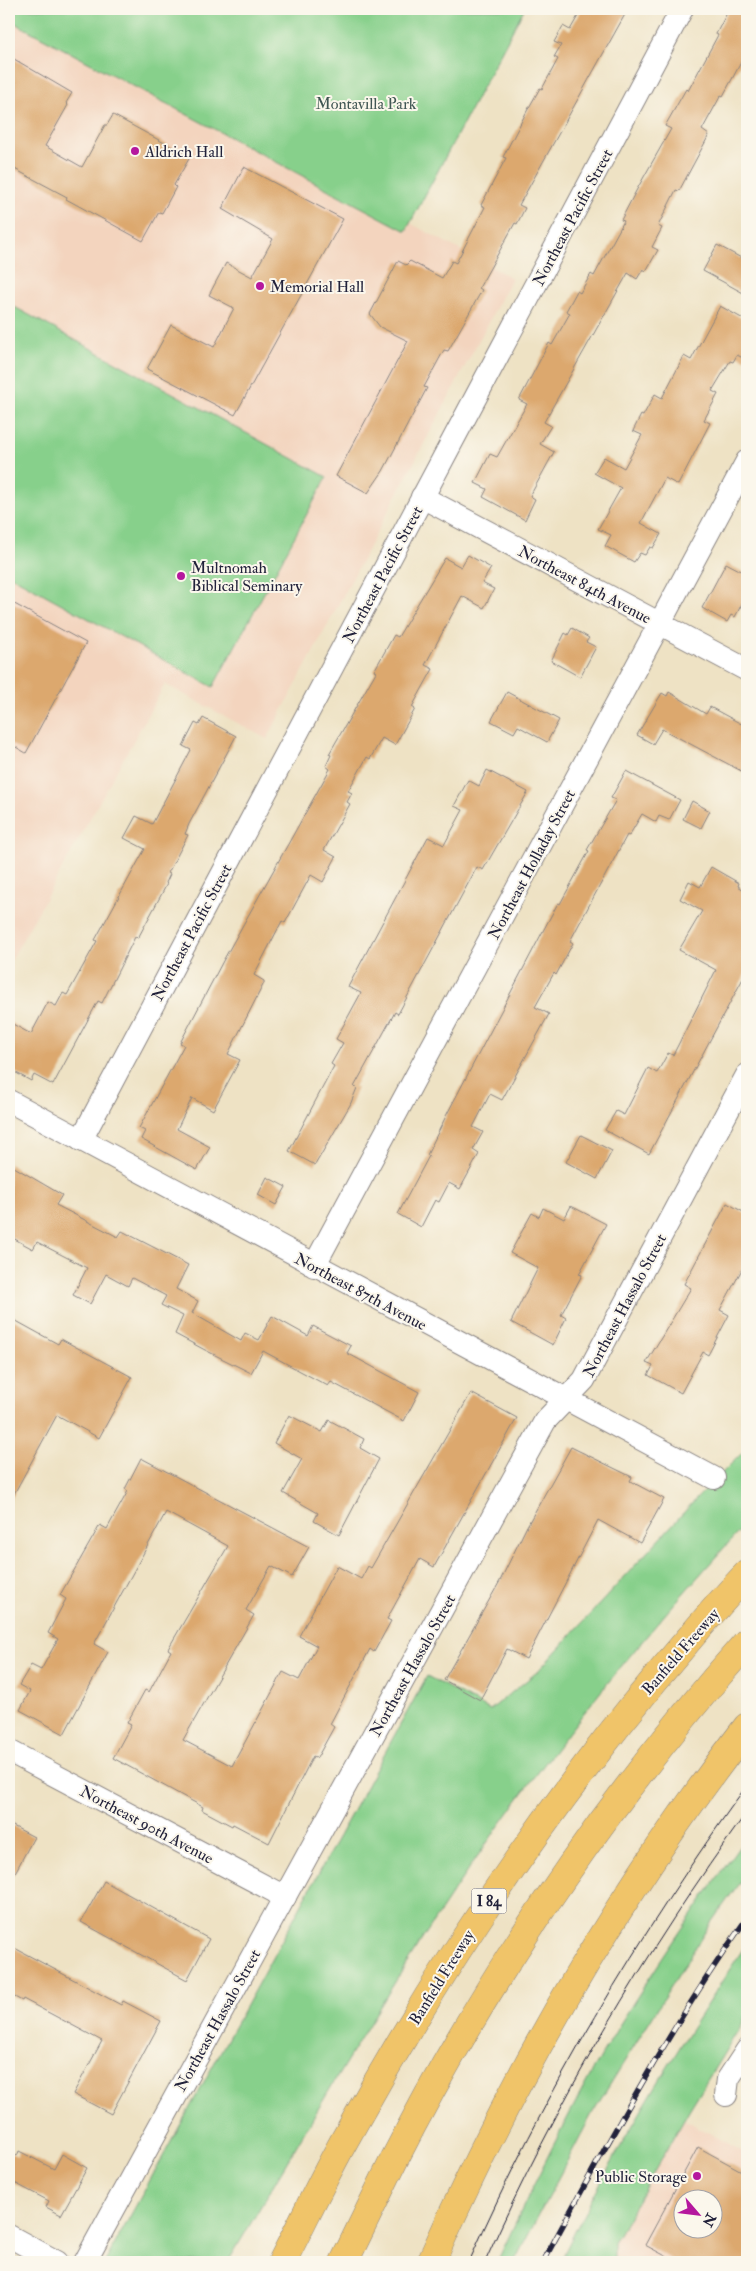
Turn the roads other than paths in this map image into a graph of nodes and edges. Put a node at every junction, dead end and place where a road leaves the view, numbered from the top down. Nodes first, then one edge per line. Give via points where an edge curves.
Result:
1 (682, 9) edge
2 (747, 461) edge
3 (422, 498) junction
4 (660, 624) junction
5 (747, 670) edge
6 (747, 1075) edge
7 (9, 1101) edge
8 (80, 1140) junction
9 (314, 1266) junction
10 (565, 1400) junction
11 (714, 1478) dead end
12 (747, 1574) edge
13 (747, 1642) edge
14 (747, 1726) edge
15 (9, 1751) edge
16 (285, 1897) junction
17 (747, 2050) edge
18 (726, 2095) dead end
19 (9, 2236) edge
20 (57, 2262) edge
21 (85, 2262) edge
22 (282, 2262) edge
23 (344, 2262) edge
24 (431, 2262) edge

1 - 3 street, Northeast Pacific Street
2 - 4 street, Northeast Holladay Street
3 - 4 street, Northeast 84th Avenue
3 - 8 street, Northeast Pacific Street
4 - 5 street, Northeast 84th Avenue
4 - 9 street, Northeast Holladay Street
6 - 10 street, Northeast Hassalo Street via 584,1380
7 - 8 street, Northeast 87th Avenue
8 - 9 street, Northeast 87th Avenue
9 - 10 street, Northeast 87th Avenue
10 - 11 street, Northeast 87th Avenue
10 - 16 street, Northeast Hassalo Street via 545,1421
12 - 22 highway, Banfield Freeway / I 84 via 681,1648 528,1843 434,1987 348,2132
13 - 23 highway via 666,1738 520,1942 433,2088
14 - 24 highway via 668,1834 552,2020 462,2193
15 - 16 street, Northeast 90th Avenue
16 - 21 street, Northeast Hassalo Street
17 - 18 street via 728,2079
19 - 20 street

